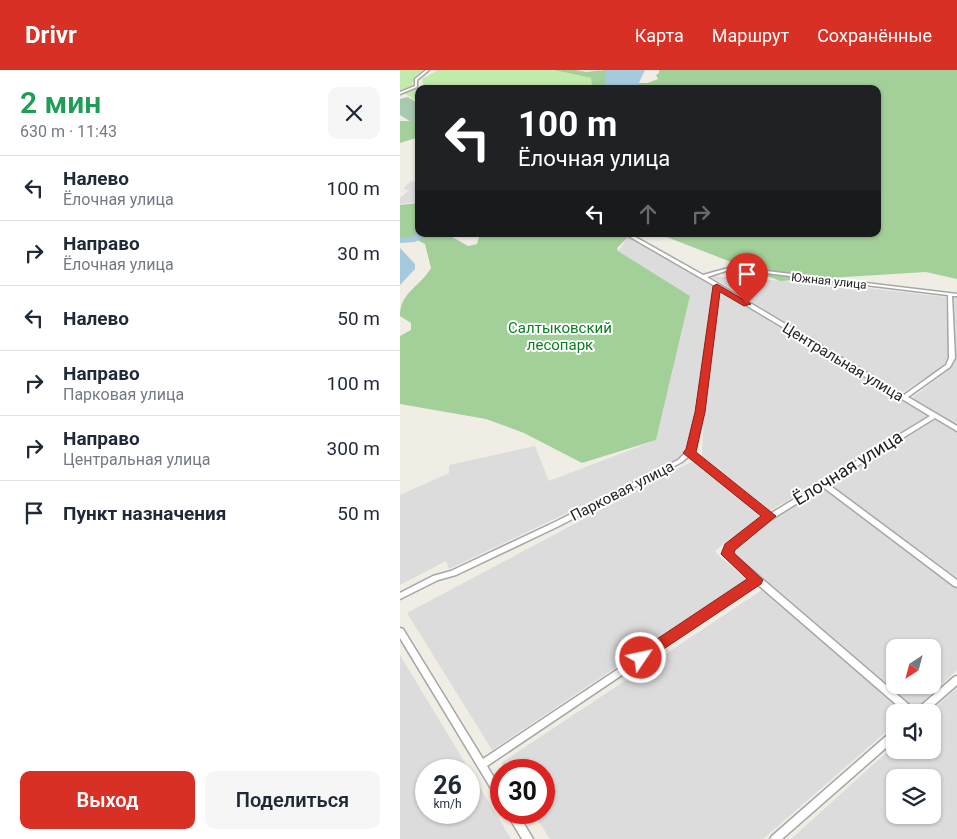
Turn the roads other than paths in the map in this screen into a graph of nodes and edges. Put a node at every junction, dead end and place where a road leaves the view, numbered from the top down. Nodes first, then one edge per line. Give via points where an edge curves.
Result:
1 (428, 70) edge
2 (416, 85) edge
3 (415, 86) edge
4 (400, 93) edge
5 (632, 237) edge
6 (703, 277) junction
7 (717, 286) junction
8 (950, 295) junction
9 (957, 295) edge
10 (904, 398) junction
11 (934, 416) junction
12 (957, 429) edge
13 (689, 453) junction
14 (823, 484) junction
15 (770, 516) junction
16 (757, 580) junction
17 (957, 584) edge
18 (400, 596) edge
19 (400, 631) edge
20 (957, 680) edge
21 (902, 704) edge
22 (929, 704) edge
23 (886, 742) edge
24 (481, 765) junction
25 (490, 779) edge
26 (519, 824) edge
27 (528, 839) edge
28 (775, 839) edge

1 - 2 street via 418,78
3 - 4 street
5 - 6 street, Центральная улица
6 - 7 street, Центральная улица
6 - 8 street, Южная улица via 732,268
7 - 10 street, Центральная улица
7 - 13 street, Парковая улица via 700,412
8 - 9 street, Южная улица
8 - 10 street via 952,358 948,366
10 - 11 street, Центральная улица
11 - 12 street, Центральная улица
11 - 14 street, Ёлочная улица
13 - 15 street
13 - 18 street, Парковая улица via 680,461 557,524
14 - 15 street, Ёлочная улица
14 - 17 street
15 - 16 street, Ёлочная улица via 729,548 728,554
16 - 21 street
16 - 24 street
19 - 24 street
20 - 22 street
23 - 28 street
24 - 25 street
26 - 27 street

